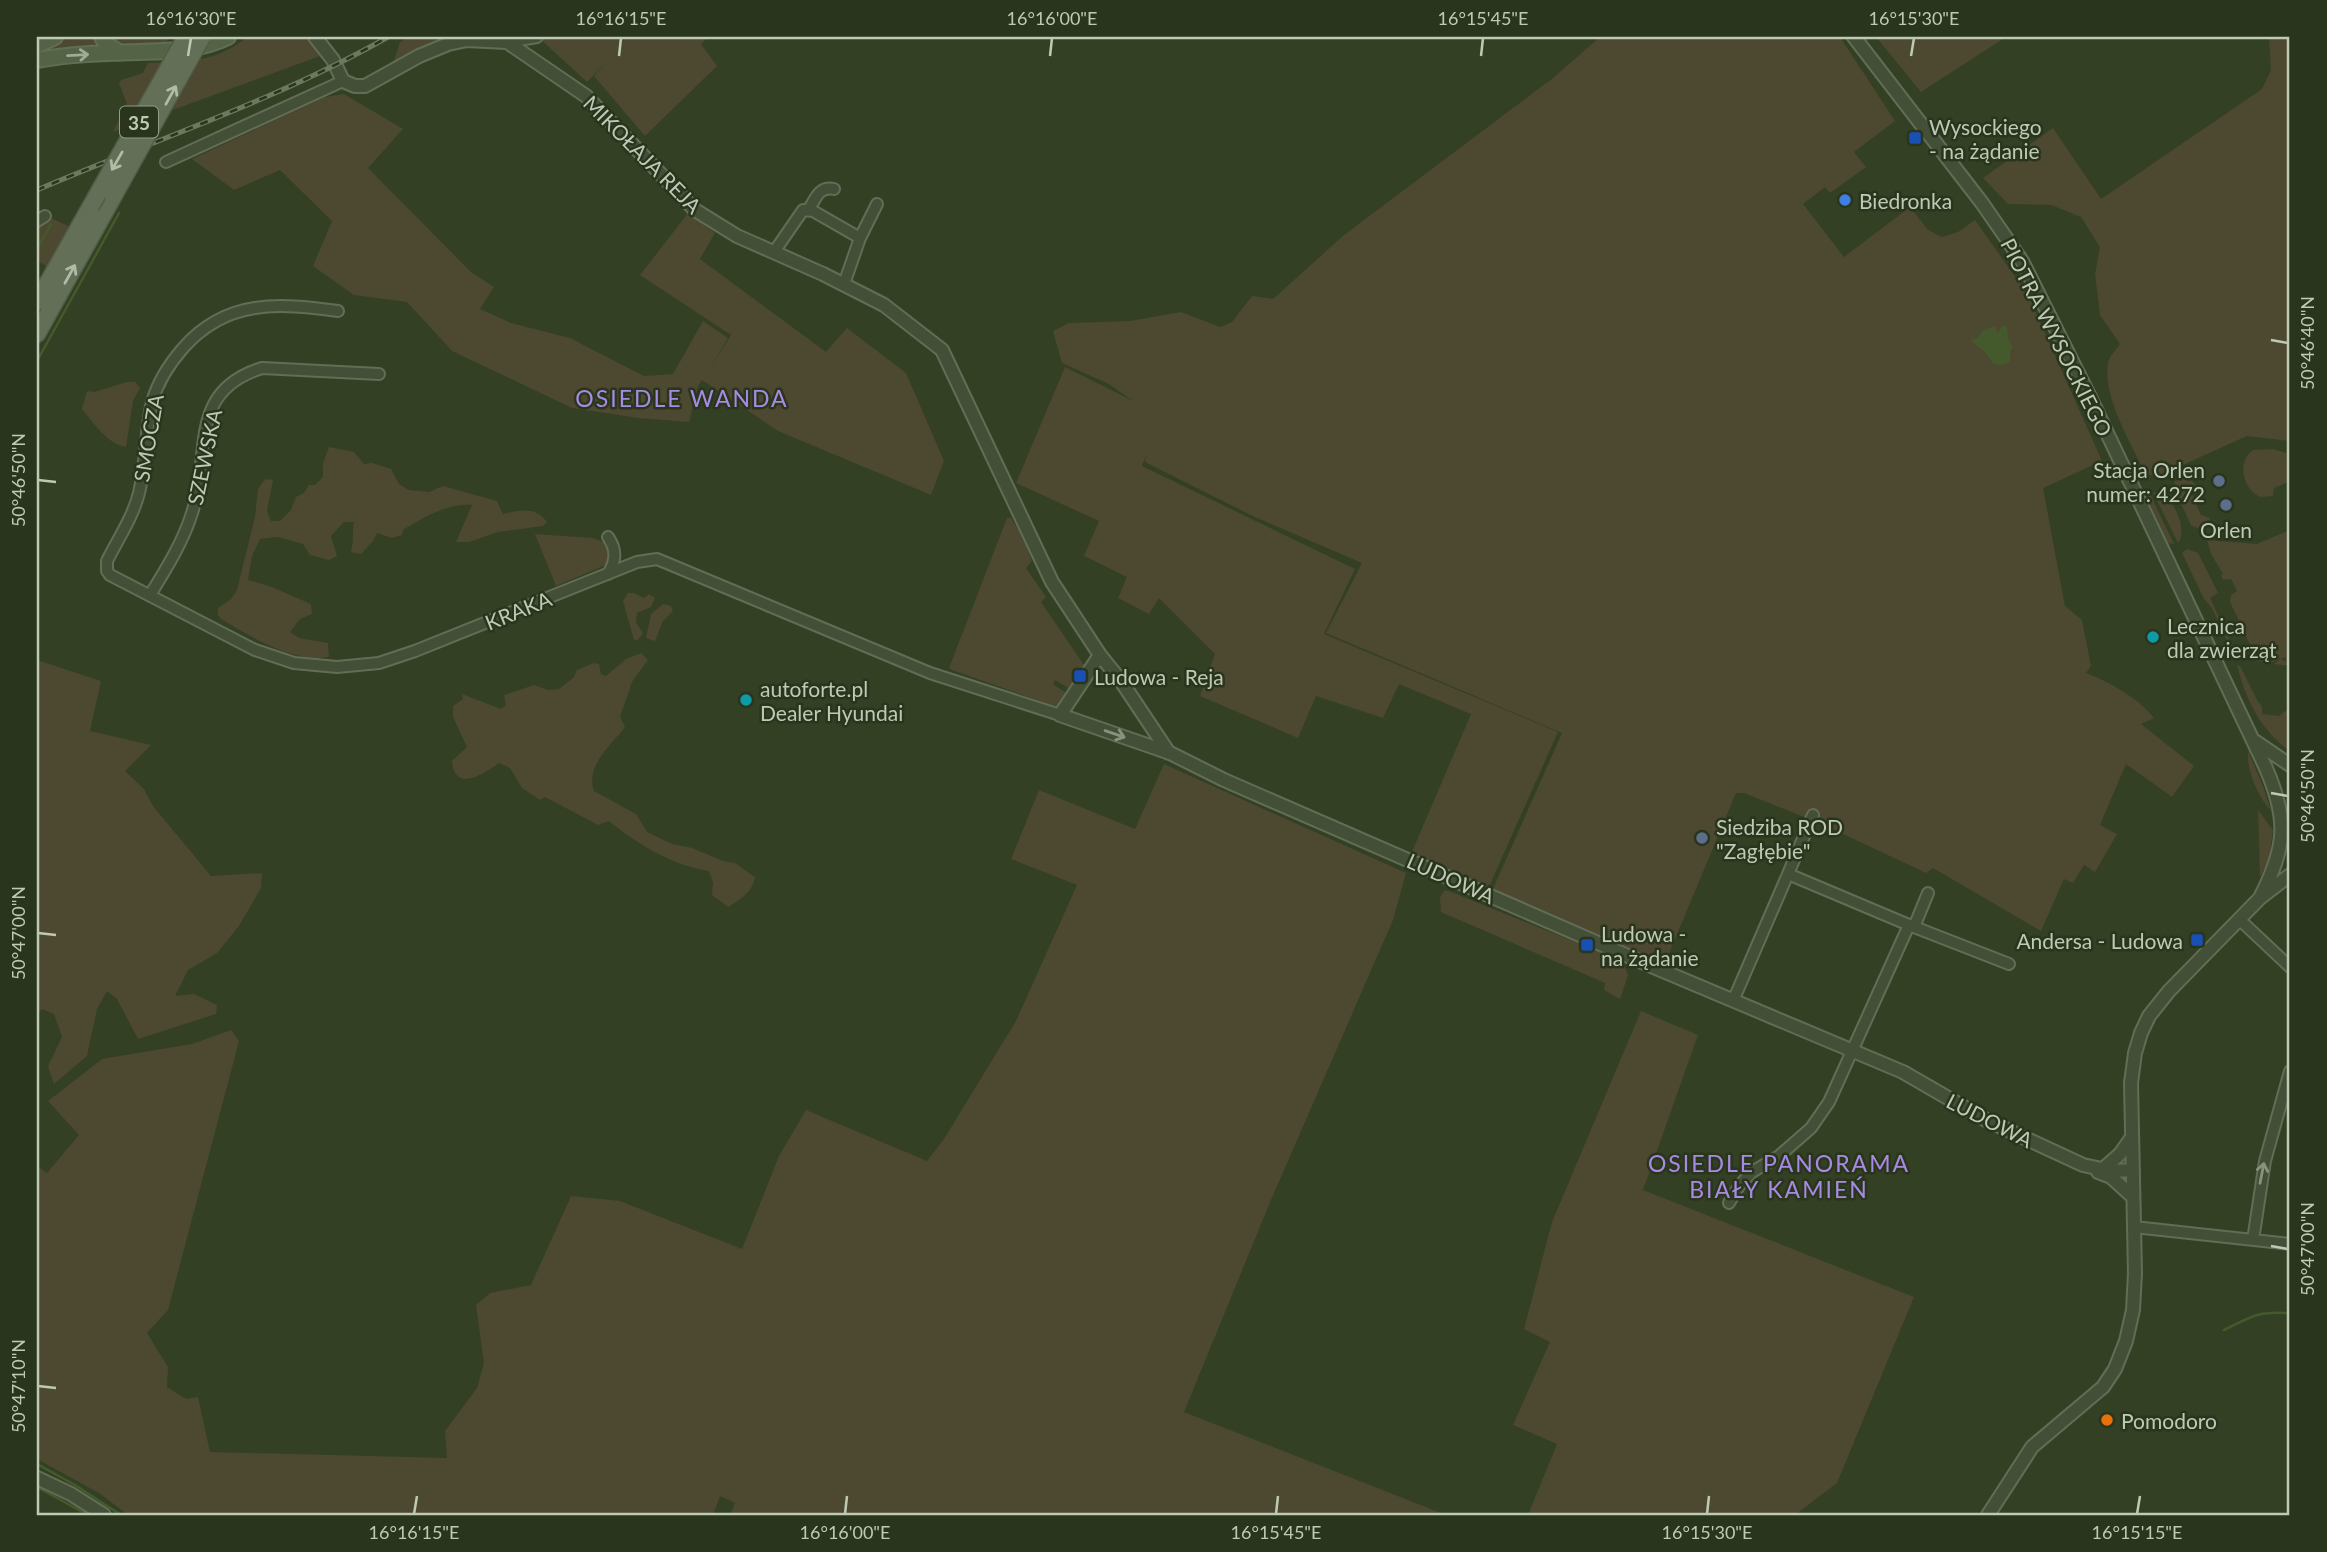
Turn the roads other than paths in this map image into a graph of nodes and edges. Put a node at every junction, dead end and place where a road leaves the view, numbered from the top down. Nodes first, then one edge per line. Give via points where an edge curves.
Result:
1 (45, 37) edge
2 (55, 37) edge
3 (102, 37) edge
4 (186, 37) edge
5 (202, 37) edge
6 (228, 37) edge
7 (315, 37) edge
8 (537, 37) edge
9 (1854, 37) edge
10 (507, 42) junction
11 (37, 43) edge
12 (120, 53) junction
13 (37, 60) edge
14 (343, 81) junction
15 (166, 162) dead end
16 (834, 189) dead end
17 (877, 204) dead end
18 (809, 209) junction
19 (860, 238) junction
20 (774, 252) junction
21 (845, 284) junction
22 (37, 302) edge
23 (338, 311) dead end
24 (37, 334) edge
25 (379, 374) dead end
26 (1013, 503) joint
27 (608, 537) dead end
28 (107, 571) joint
29 (608, 574) junction
30 (150, 595) junction
31 (1100, 655) junction
32 (930, 673) joint
33 (1060, 715) junction
34 (2252, 739) junction
35 (1170, 753) junction
36 (2290, 765) edge
37 (1812, 815) dead end
38 (1788, 874) junction
39 (2290, 874) edge
40 (2270, 878) junction
41 (1928, 893) dead end
42 (2260, 898) junction
43 (2240, 920) junction
44 (1912, 926) junction
45 (2009, 964) dead end
46 (2290, 967) edge
47 (1733, 1000) junction
48 (1853, 1051) junction
49 (2290, 1071) edge
50 (2132, 1136) junction
51 (2097, 1169) junction
52 (2133, 1170) junction
53 (2133, 1197) junction
54 (1729, 1203) dead end
55 (2134, 1227) junction
56 (2253, 1240) junction
57 (2290, 1244) edge
58 (37, 1478) edge
59 (104, 1515) edge
60 (1988, 1515) edge

1 - 11 street
2 - 11 main road
3 - 12 main road
4 -> 22 main road, 35, bridge
24 -> 5 main road, 35, bridge
6 - 12 main road via 190,49
7 - 14 street
8 - 10 street
9 - 34 street, PIOTRA WYSOCKIEGO via 2022,261
10 - 14 street via 448,44 365,86
10 - 20 street, MIKOŁAJA REJA via 586,96 695,210
13 -> 12 main road
14 - 15 street
16 - 18 street via 821,191
17 - 19 street
18 - 19 street
18 - 20 street via 803,210
19 - 21 street
20 - 21 street, MIKOŁAJA REJA
21 - 26 street, MIKOŁAJA REJA via 884,305 942,350
23 - 28 street, SMOCZA via 274,305 250,308 206,327 177,355 155,393 138,493 107,561
25 - 30 street, SZEWSKA via 262,368 224,389 207,425 193,512
26 - 31 street, LUDOWA via 1052,582
27 - 29 street via 615,554
28 - 30 street, KRAKA
29 - 30 street, KRAKA via 415,651 379,663 337,667 294,663 255,650
29 - 32 street, KRAKA via 657,559
31 - 33 street
31 - 35 street, LUDOWA
32 - 33 street, LUDOWA
33 -> 35 street, LUDOWA
34 - 36 street
34 - 40 street, PIOTRA WYSOCKIEGO via 2273,787 2282,825 2280,854
35 - 47 street, LUDOWA
37 - 38 street
38 - 44 street
38 - 47 street
39 - 40 street
39 - 42 street
40 - 42 street, PIOTRA WYSOCKIEGO
41 - 44 street
42 - 43 street
43 - 46 street
43 - 50 street via 2169,991 2145,1024 2131,1083
44 - 45 street
44 - 48 street
47 - 48 street, LUDOWA
48 - 51 street, LUDOWA via 1903,1072 1986,1120
48 - 54 street via 1811,1128 1752,1172
56 -> 49 street via 2264,1161
50 - 51 street via 2120,1154
50 - 52 street
51 - 52 street, LUDOWA
51 - 53 street
52 - 53 street
53 - 55 street
55 - 56 street
55 - 60 street via 2133,1310 2115,1369 2088,1402 2032,1447
56 - 57 street
58 - 59 street

